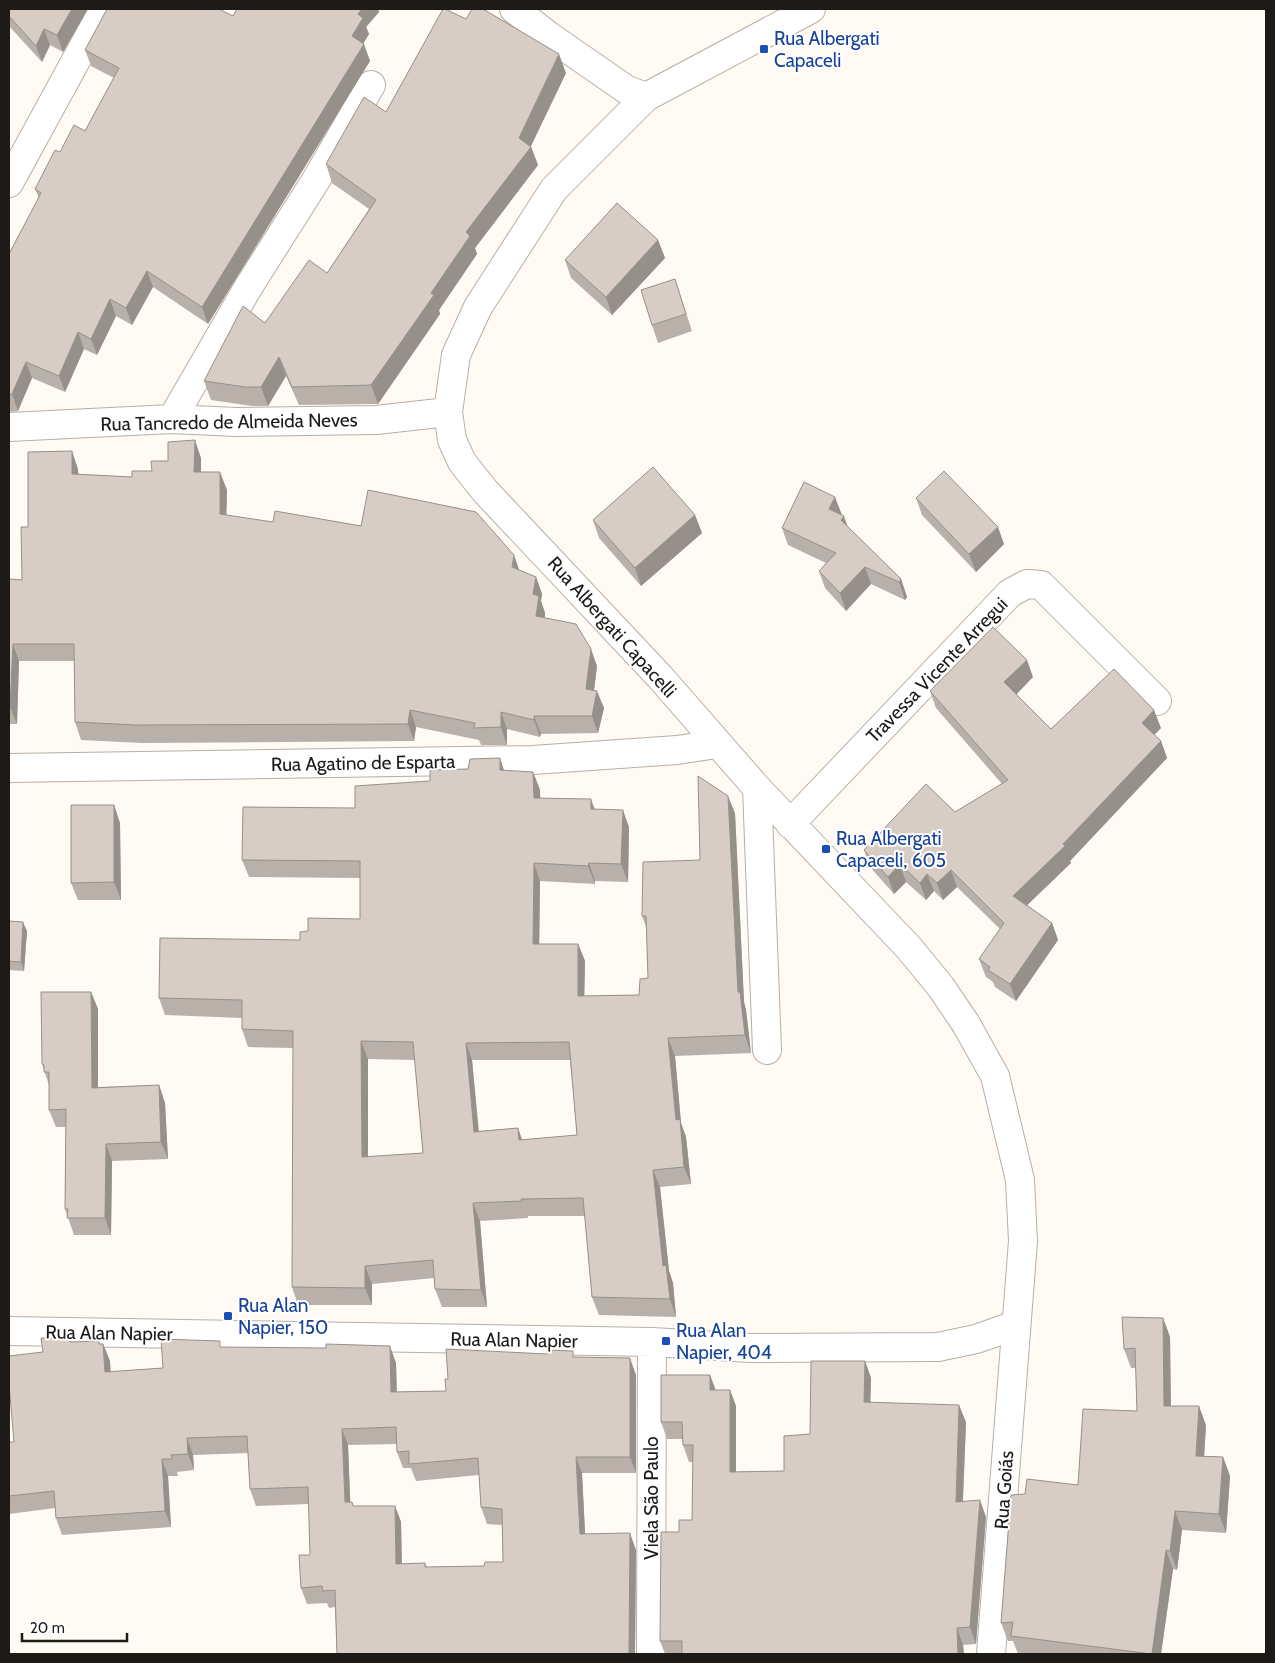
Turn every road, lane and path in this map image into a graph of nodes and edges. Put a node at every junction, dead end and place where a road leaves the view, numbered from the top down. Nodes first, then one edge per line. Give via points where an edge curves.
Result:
1 (104, 9) edge
2 (514, 9) edge
3 (811, 9) edge
4 (371, 85) dead end
5 (646, 96) junction
6 (9, 183) edge
7 (448, 412) junction
8 (172, 420) junction
9 (9, 427) edge
10 (1157, 701) dead end
11 (717, 744) junction
12 (9, 768) edge
13 (758, 788) junction
14 (790, 824) junction
15 (767, 1050) dead end
16 (1016, 1325) junction
17 (9, 1331) edge
18 (652, 1342) junction
19 (651, 1654) edge
20 (991, 1654) edge

1 - 6 street
2 - 5 street via 627,90
3 - 5 street, Rua Albergati Capacelli
4 - 8 street
5 - 7 street, Rua Albergati Capacelli via 554,189 478,308 456,355
7 - 8 street, Rua Tancredo de Almeida Neves via 376,420
7 - 11 street, Rua Albergati Capacelli via 452,440 462,462 485,491 660,677
8 - 9 street, Rua Tancredo de Almeida Neves
10 - 14 street, Travessa Vicente Arregui via 1041,585 1027,584 1010,593
11 - 12 street, Rua Agatino de Esparta via 677,750 533,760
11 - 13 street, Rua Albergati Capacelli
13 - 14 street, Rua Albergati Capacelli
13 - 15 street
14 - 16 street, Rua Albergati Capacelli via 909,948 966,1024 995,1076 1020,1180 1023,1240
16 - 18 street, Rua Alan Napier via 976,1340 938,1347 752,1348
16 - 20 street, Rua Goiás
17 - 18 street, Rua Alan Napier
18 - 19 street, Viela São Paulo

